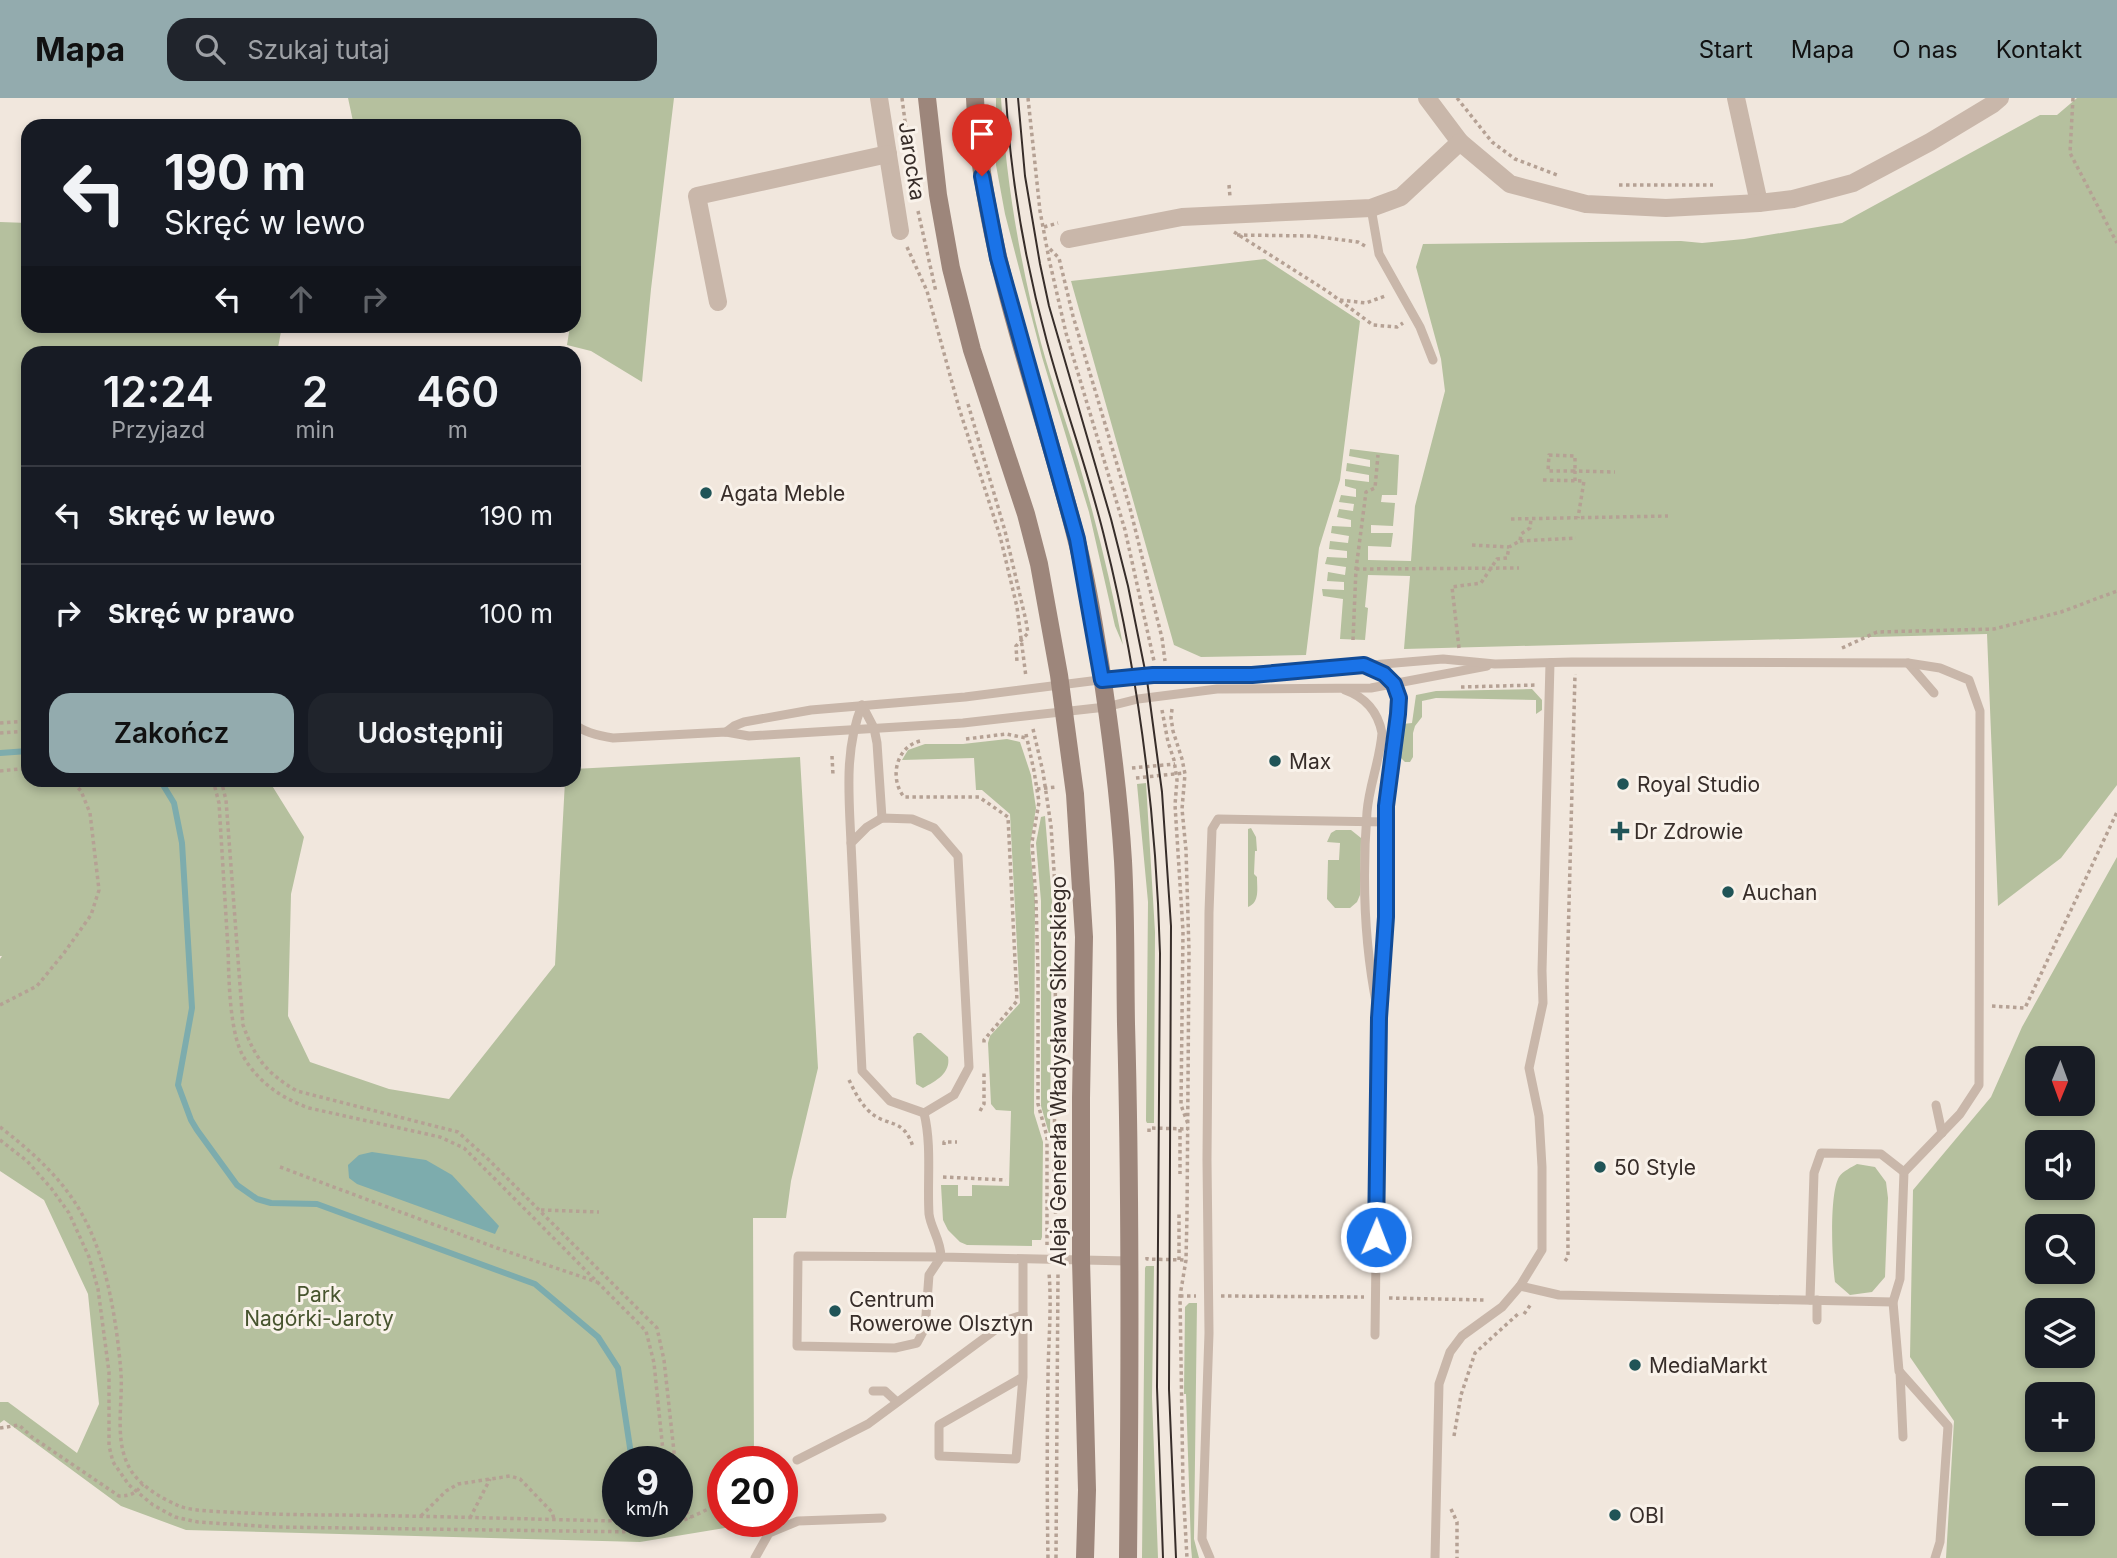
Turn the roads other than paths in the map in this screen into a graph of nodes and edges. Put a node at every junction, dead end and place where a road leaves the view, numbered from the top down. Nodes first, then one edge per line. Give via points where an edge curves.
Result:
1 (879, 98) edge
2 (927, 98) edge
3 (975, 98) edge
4 (1427, 98) edge
5 (1736, 98) edge
6 (2000, 98) edge
7 (1460, 142) junction
8 (888, 154) junction
9 (1759, 202) junction
10 (1371, 208) junction
11 (900, 231) road end
12 (1069, 240) dead end
13 (718, 302) dead end
14 (1433, 360) dead end
15 (1550, 663) junction
16 (1909, 663) junction
17 (1495, 664) junction
18 (1364, 665) junction
19 (1102, 680) junction
20 (1394, 684) junction
21 (1061, 686) junction
22 (1339, 688) junction
23 (1934, 693) dead end
24 (862, 705) junction
25 (1106, 707) junction
26 (1065, 712) junction
27 (581, 728) edge
28 (874, 728) junction
29 (853, 730) junction
30 (726, 732) junction
31 (882, 818) junction
32 (1367, 821) junction
33 (1386, 822) junction
34 (851, 844) junction
35 (1379, 1018) junction
36 (1936, 1105) dead end
37 (925, 1113) junction
38 (1942, 1133) junction
39 (1904, 1172) junction
40 (941, 1257) junction
41 (1023, 1260) junction
42 (1081, 1260) junction
43 (1128, 1261) junction
44 (1520, 1286) junction
45 (1814, 1300) junction
46 (1893, 1302) junction
47 (1023, 1315) junction
48 (1817, 1320) dead end
49 (1375, 1335) dead end
50 (1899, 1371) junction
51 (1023, 1377) junction
52 (873, 1391) dead end
53 (897, 1402) junction
54 (1903, 1437) dead end
55 (798, 1459) edge
56 (883, 1518) dead end
57 (1210, 1557) edge
58 (755, 1558) edge
59 (1085, 1558) edge
60 (1128, 1558) edge
61 (1435, 1558) edge
62 (1934, 1558) edge

1 - 8 street, Jarocka
2 - 21 main road, Aleja Generała Władysława Sikorskiego via 951,268 972,350 1026,514
3 - 19 main road via 990,226 1077,539
4 - 7 street
5 - 9 street
6 - 9 street via 1853,183 1793,199
7 - 9 street via 1510,184 1587,204 1666,208
7 - 10 street via 1401,197
8 - 11 street, Jarocka
8 - 13 street via 697,196
10 - 12 street via 1182,217
10 - 14 lane via 1379,254
15 - 16 lane
15 - 17 lane
15 - 44 lane via 1542,1003 1529,1068 1539,1116 1542,1251
16 - 23 lane
16 - 38 lane via 1940,668 1969,680 1980,711 1979,1085
17 - 18 lane via 1443,659
17 - 20 lane
18 - 19 lane via 1252,675
18 - 20 lane
19 - 21 lane
19 - 25 main road
20 - 22 lane
20 - 33 lane via 1399,711
21 - 24 lane
21 - 26 main road, Aleja Generała Władysława Sikorskiego
22 - 25 lane via 1217,689
22 - 32 lane via 1363,699 1381,726
24 - 28 lane
24 - 29 lane
24 - 30 lane via 744,722
25 - 26 lane
25 - 43 main road via 1123,860
26 - 28 lane
26 - 42 main road, Aleja Generała Władysława Sikorskiego via 1084,937
27 - 30 lane via 613,738
28 - 29 lane
28 - 31 lane
29 - 30 lane via 749,736
29 - 34 lane via 848,772
31 - 34 lane
31 - 37 lane via 912,819 934,828 958,856 969,1067 954,1095
32 - 33 lane
32 - 35 lane via 1365,915
32 - 57 lane via 1219,819 1212,829 1209,1333 1202,1539
33 - 35 lane
34 - 37 lane via 862,1071 890,1101
35 - 49 lane
36 - 38 lane
37 - 40 lane via 930,1219
38 - 39 lane
39 - 45 lane via 1881,1154 1821,1153 1814,1173
39 - 46 lane via 1900,1279
40 - 40 lane via 798,1256 797,1346 895,1348 917,1343 925,1328 929,1275
40 - 41 lane
41 - 42 lane
41 - 47 lane
42 - 43 lane
42 - 59 main road, Aleja Generała Władysława Sikorskiego
43 - 60 main road
44 - 45 lane via 1559,1296
44 - 61 lane via 1503,1307 1462,1336 1450,1352 1439,1384
45 - 46 lane
45 - 48 lane
46 - 50 lane
47 - 51 lane
47 - 53 lane via 1010,1319
50 - 54 lane
50 - 62 lane via 1948,1426 1940,1542
51 - 51 lane via 939,1425 939,1457 1016,1459
52 - 53 lane via 885,1391
53 - 55 lane via 868,1424
56 - 58 lane via 798,1521 769,1533

